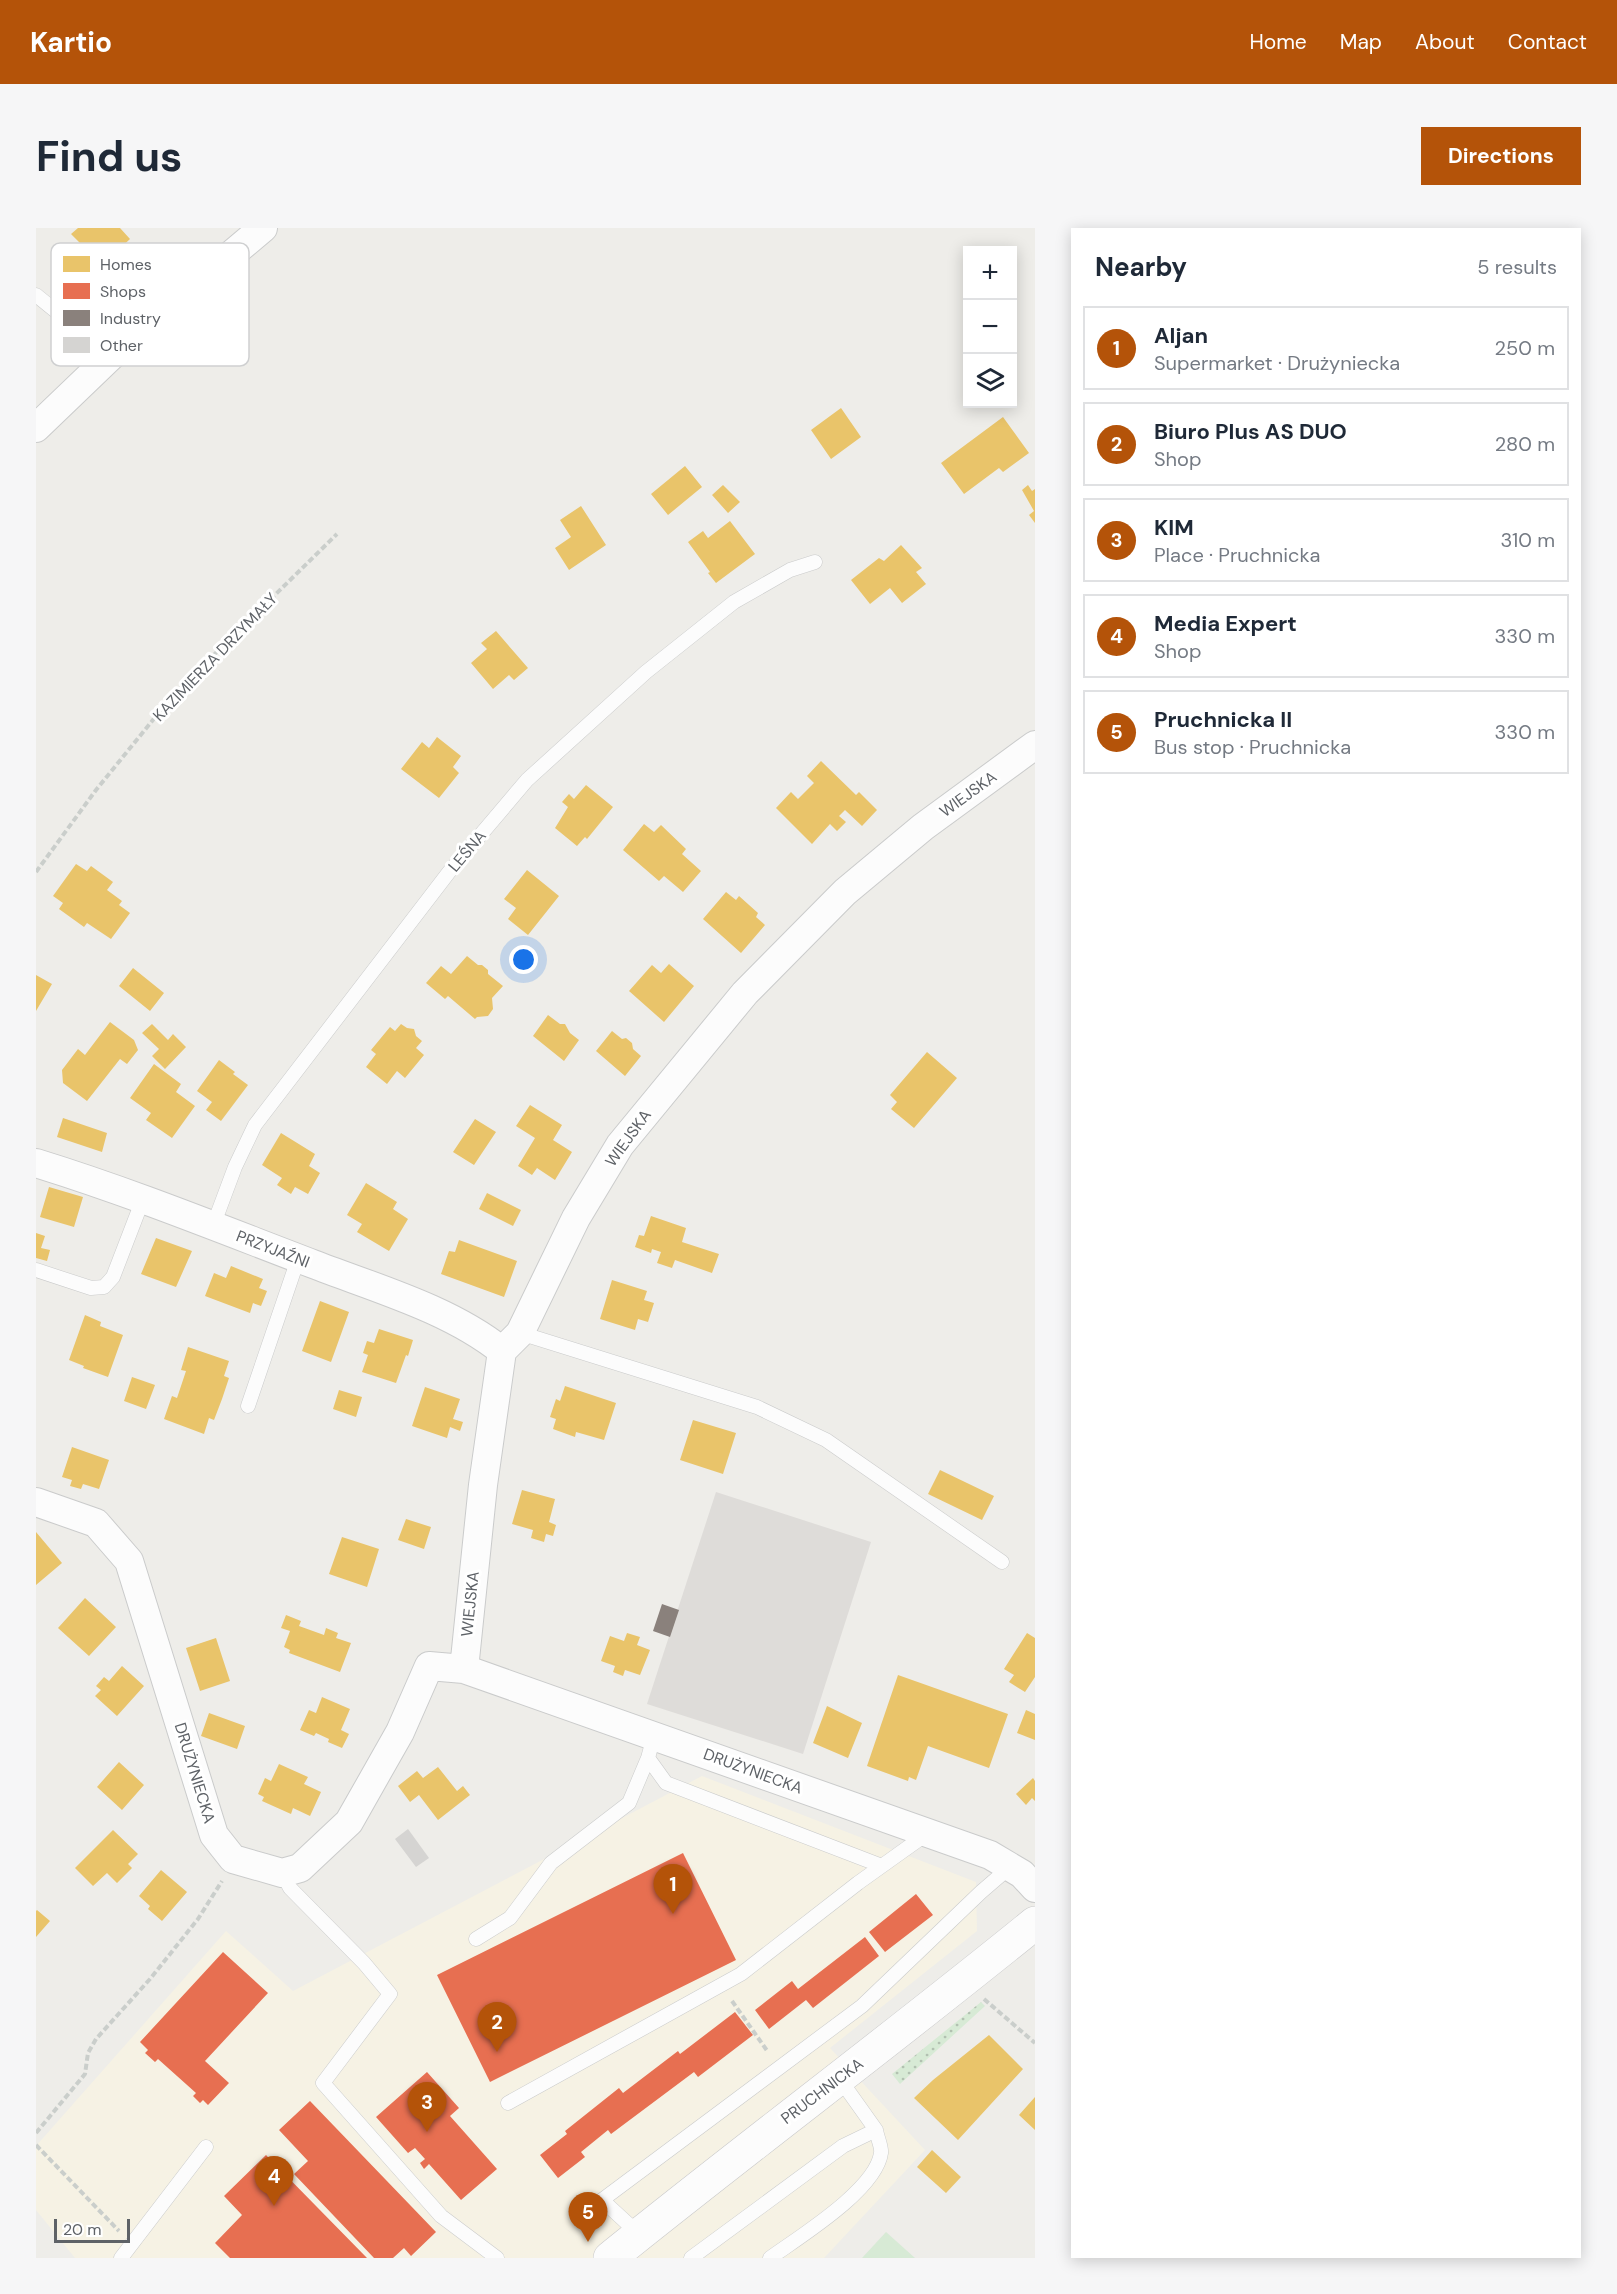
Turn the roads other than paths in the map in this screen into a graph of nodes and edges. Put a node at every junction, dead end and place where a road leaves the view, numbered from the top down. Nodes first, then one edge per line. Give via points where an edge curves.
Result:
1 (263, 228) edge
2 (245, 243) edge
3 (36, 295) edge
4 (51, 307) edge
5 (101, 366) edge
6 (36, 428) edge
7 (815, 562) dead end
8 (1035, 745) edge
9 (36, 1163) edge
10 (143, 1199) junction
11 (213, 1226) junction
12 (298, 1259) junction
13 (36, 1270) edge
14 (511, 1342) junction
15 (248, 1406) dead end
16 (36, 1502) edge
17 (1002, 1562) dead end
18 (464, 1669) junction
19 (651, 1747) junction
20 (928, 1833) junction
21 (882, 1866) junction
22 (1010, 1867) junction
23 (282, 1873) junction
24 (1035, 1888) edge
25 (1035, 1923) edge
26 (476, 1939) dead end
27 (839, 2078) junction
28 (508, 2103) dead end
29 (876, 2130) junction
30 (206, 2148) dead end
31 (639, 2234) junction
32 (711, 2253) edge
33 (121, 2258) edge
34 (497, 2258) edge
35 (610, 2258) edge
36 (691, 2258) edge
37 (770, 2258) edge

1 - 2 street
3 - 4 lane
5 - 6 street
7 - 11 lane, LEŚNA via 790,570 734,602 646,672 527,780 449,872 255,1125 234,1167
8 - 14 street, WIEJSKA via 922,827 845,892 745,993 620,1145 576,1218
9 - 10 street, PRZYJAŹNI
10 - 11 street, PRZYJAŹNI
10 - 13 lane via 113,1277 104,1287 91,1288
11 - 12 street, PRZYJAŹNI
12 - 14 street, PRZYJAŹNI via 413,1303 482,1335
12 - 15 lane
14 - 17 lane via 757,1407 826,1440
14 - 18 street, WIEJSKA via 483,1485
16 - 23 street, DRUŻYNIECKA via 96,1523 129,1561 214,1835 233,1859
18 - 19 street, DRUŻYNIECKA
18 - 23 street, DRUŻYNIECKA via 429,1666 400,1732 349,1822 300,1868
19 - 20 street, DRUŻYNIECKA
19 - 21 lane via 666,1783
19 - 26 lane via 629,1803 551,1863 510,1918
20 - 21 lane
20 - 22 street, DRUŻYNIECKA via 990,1855
21 - 28 lane via 741,1974
22 - 24 street, DRUŻYNIECKA
22 - 31 lane via 862,2006 602,2200
23 - 34 lane via 290,1888 390,1994 323,2083 441,2216
25 - 27 main road, PRUCHNICKA
27 - 29 lane
27 - 31 main road, PRUCHNICKA
29 - 32 lane via 843,2146
29 - 37 lane via 881,2153 860,2189
30 - 33 lane
31 - 35 main road, PRUCHNICKA
32 - 36 lane

